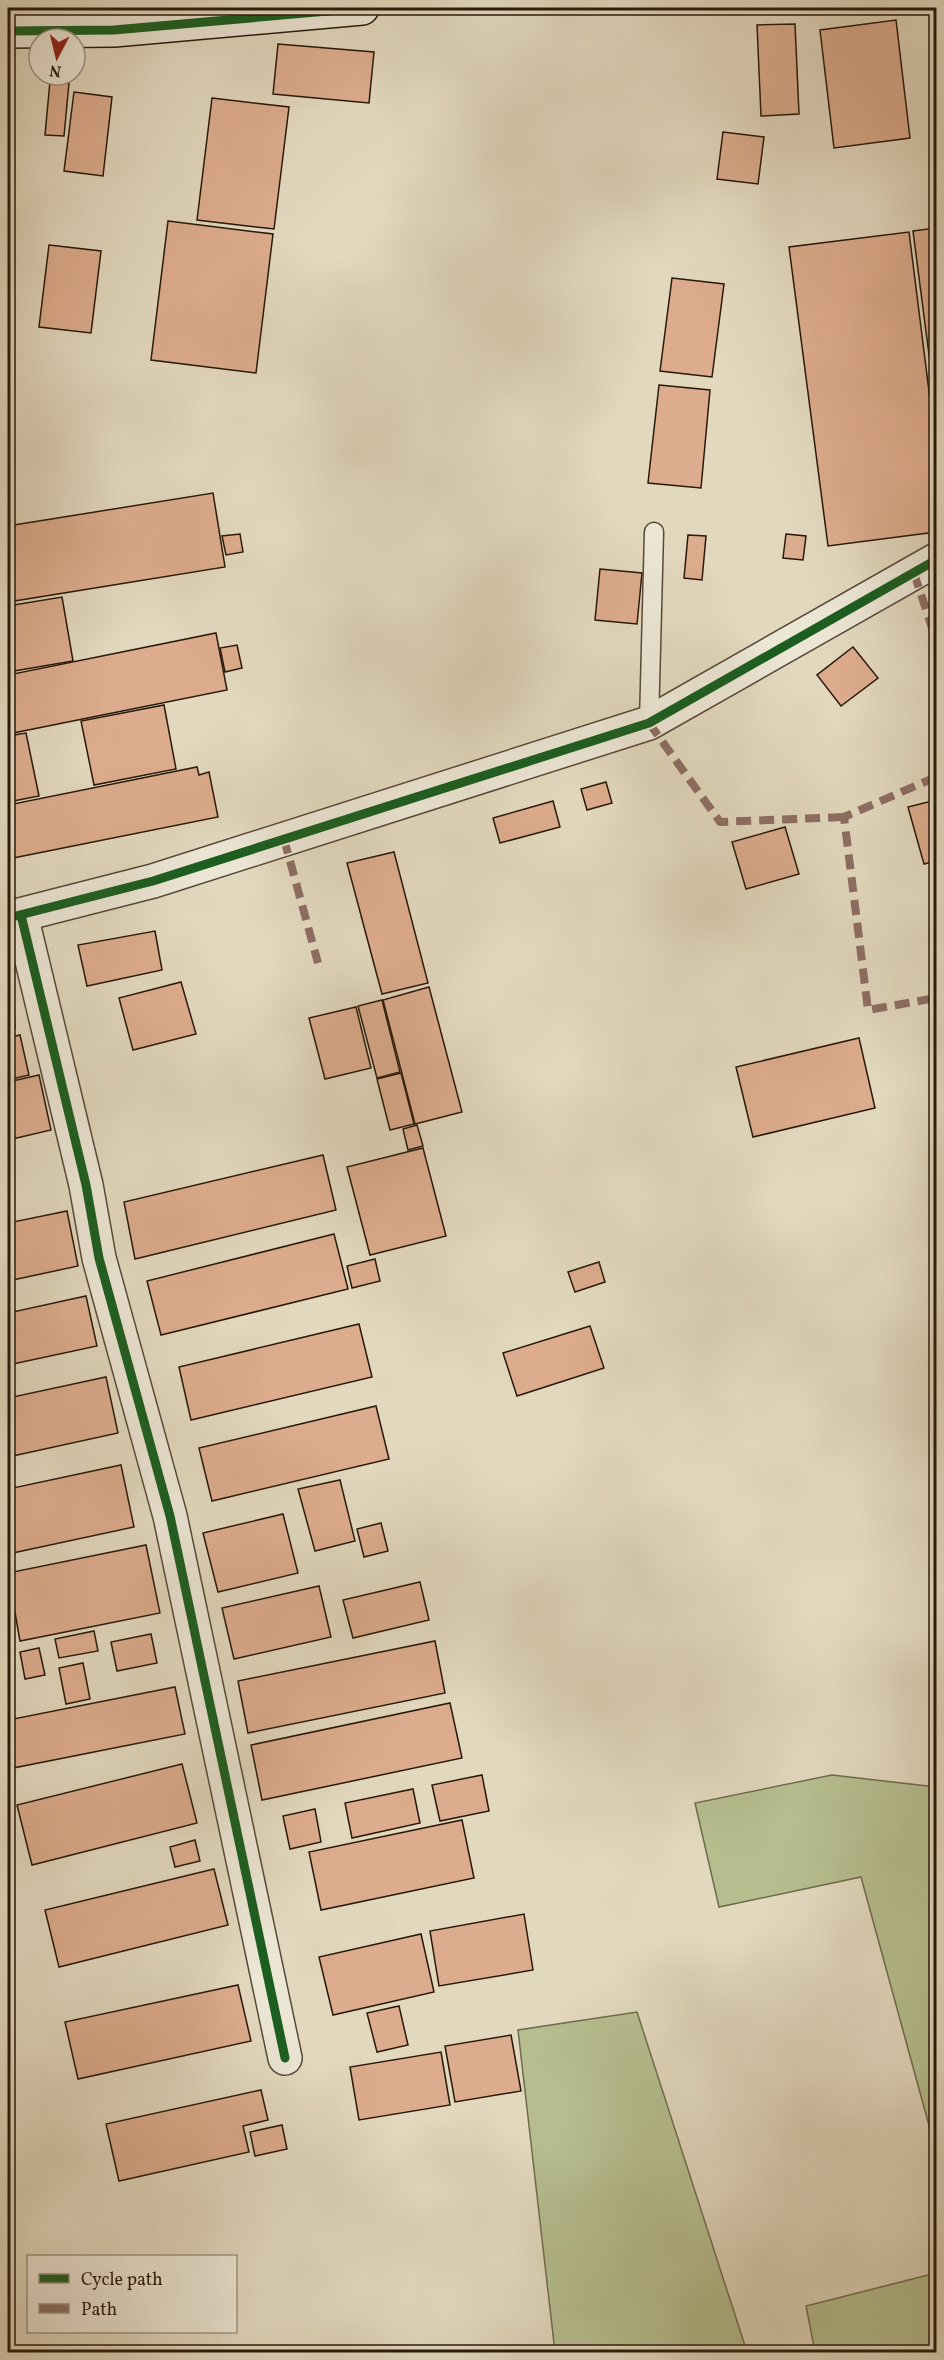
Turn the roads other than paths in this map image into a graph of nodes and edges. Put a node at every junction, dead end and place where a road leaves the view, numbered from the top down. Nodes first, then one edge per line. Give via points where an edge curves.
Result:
1 (362, 8) edge
2 (61, 19) edge
3 (8, 31) edge
4 (654, 532) dead end
5 (936, 560) edge
6 (649, 723) junction
7 (14, 917) edge
8 (285, 2058) dead end

1 - 2 street via 114,30
2 - 3 street
4 - 6 lane
5 - 6 street
6 - 7 street via 153,881
7 - 8 street via 86,1185 99,1258 170,1516

